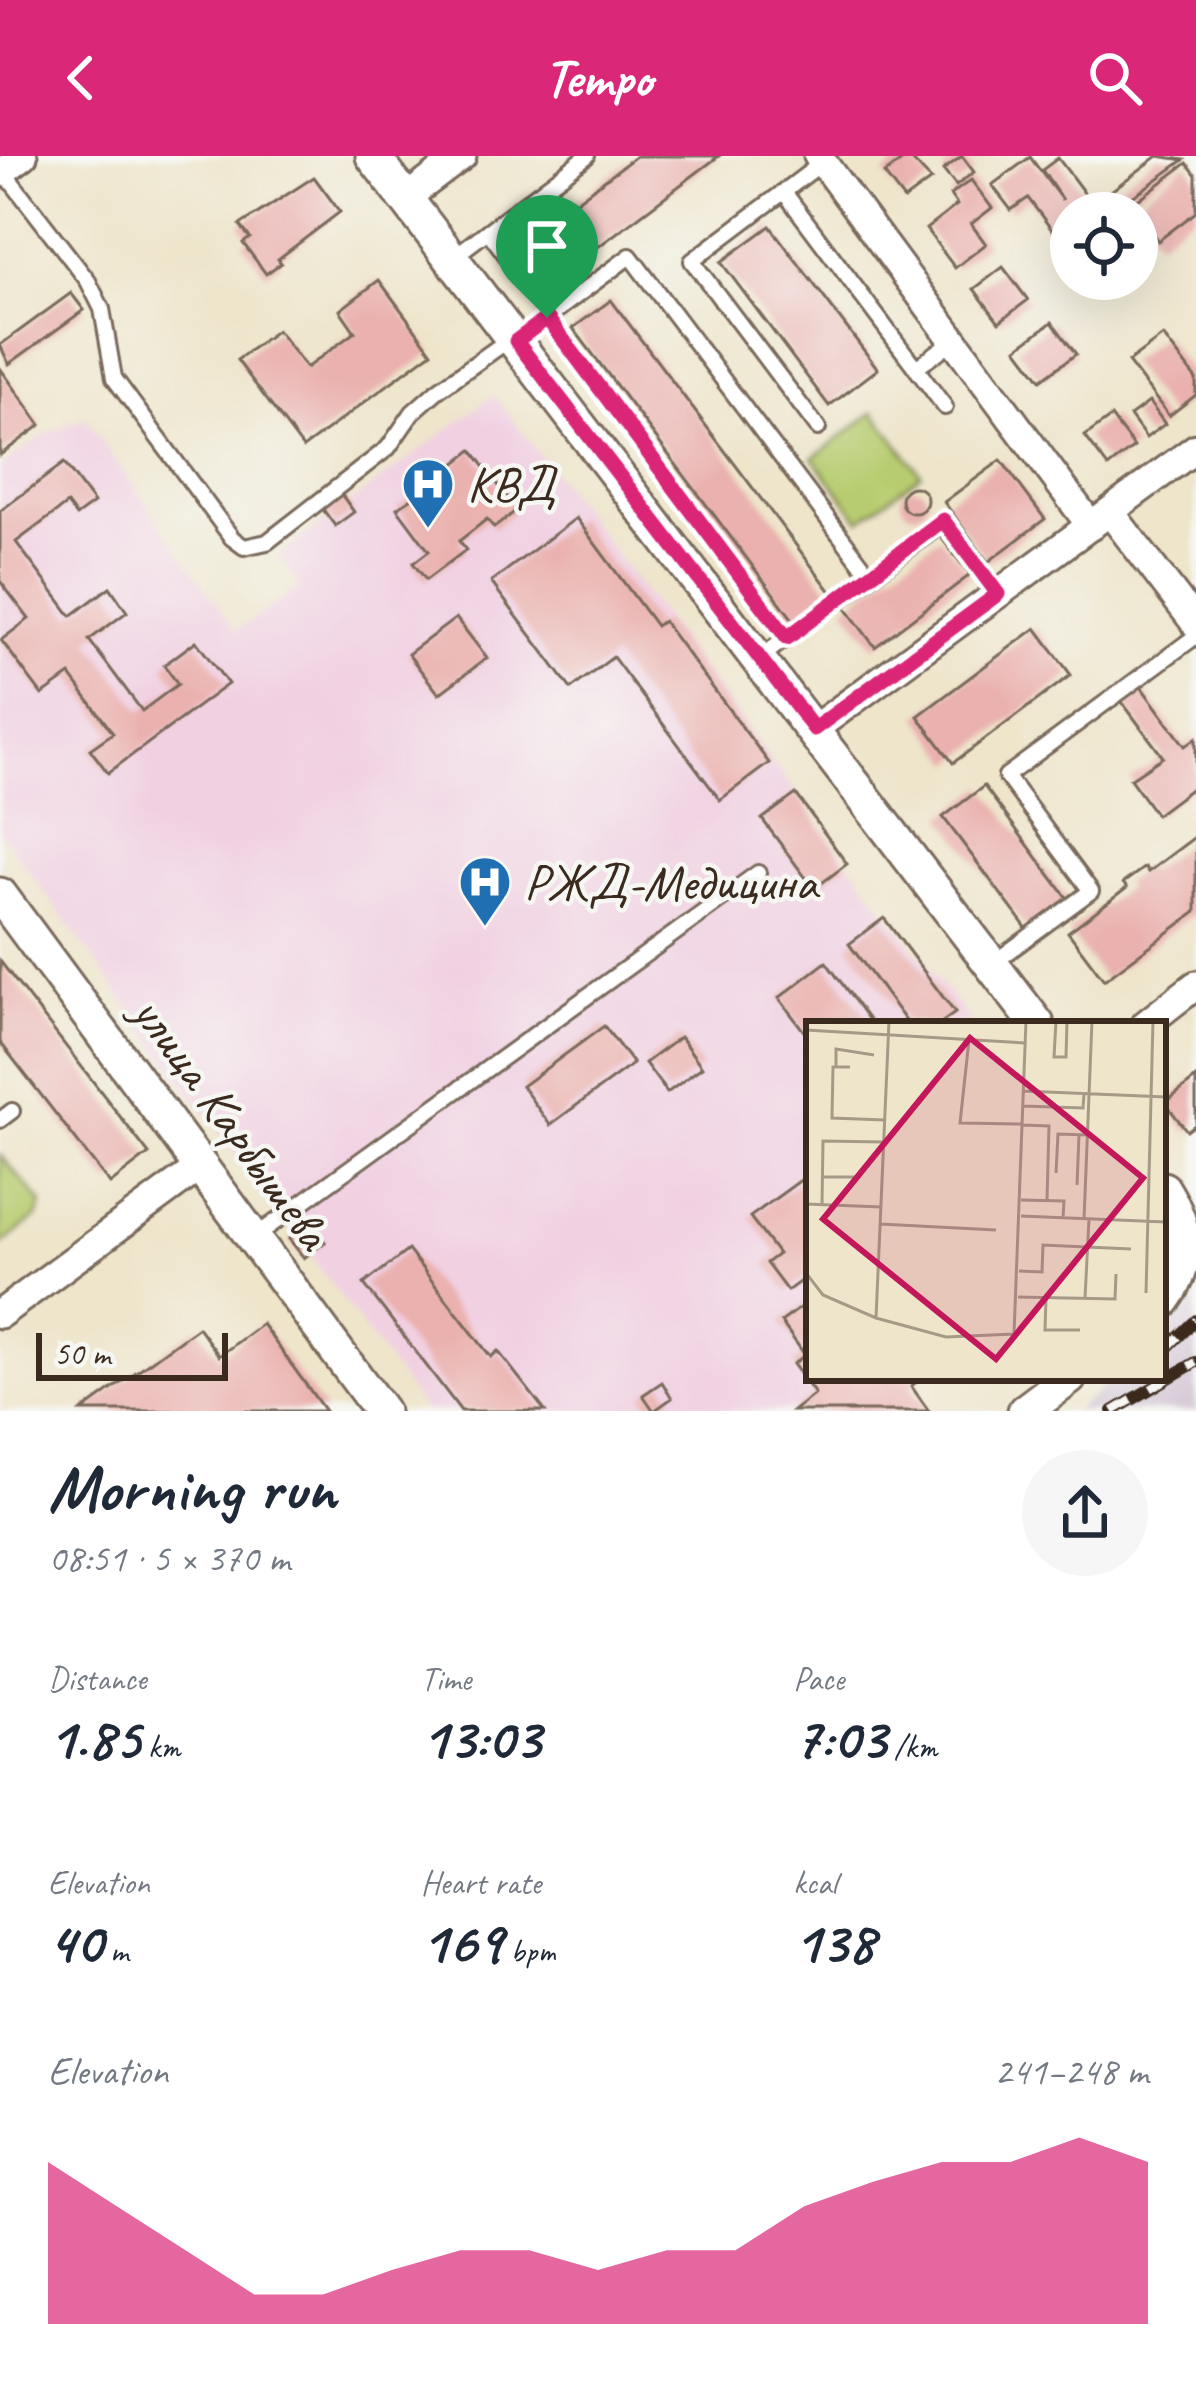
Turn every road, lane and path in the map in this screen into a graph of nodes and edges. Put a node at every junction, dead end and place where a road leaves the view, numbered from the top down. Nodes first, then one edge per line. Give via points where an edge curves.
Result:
1 (374, 156) edge
2 (462, 156) edge
3 (587, 156) edge
4 (821, 159) edge
5 (9, 166) edge
6 (784, 192) junction
7 (406, 198) junction
8 (488, 231) junction
9 (452, 258) junction
10 (549, 317) junction
11 (514, 339) junction
12 (954, 340) junction
13 (916, 368) junction
14 (945, 407) dead end
15 (818, 428) dead end
16 (1196, 448) edge
17 (1100, 519) junction
18 (870, 575) junction
19 (998, 594) junction
20 (1196, 625) edge
21 (1196, 636) edge
22 (774, 648) junction
23 (814, 729) junction
24 (758, 873) dead end
25 (0, 895) edge
26 (992, 964) junction
27 (1196, 986) edge
28 (1035, 1021) edge
29 (1150, 1021) edge
30 (201, 1166) junction
31 (1166, 1194) edge
32 (254, 1238) junction
33 (1173, 1288) edge
34 (0, 1314) edge
35 (1065, 1381) edge
36 (381, 1411) edge
37 (1025, 1411) edge

1 - 7 street
2 - 7 street
3 - 8 lane
4 - 6 lane
4 - 12 street
5 - 11 lane via 102,309 113,378 244,547 267,542 354,475 388,448 413,412
6 - 13 lane
6 - 15 lane via 692,261
7 - 9 street
8 - 9 lane
8 - 10 lane
9 - 11 street
10 - 11 lane
10 - 18 lane via 630,256
10 - 22 path
11 - 22 street
12 - 13 lane
12 - 17 street
13 - 14 lane
16 - 17 street
17 - 19 street
17 - 20 street
18 - 19 lane via 943,520
18 - 22 lane
19 - 23 street
21 - 26 lane via 1006,776 1091,891
22 - 23 street
23 - 26 street
24 - 32 lane
25 - 30 street, улица Карбышева
26 - 28 street
27 - 29 street
30 - 32 street, улица Карбышева
30 - 34 street
31 - 33 street via 1185,1245
32 - 36 street, улица Карбышева
35 - 37 street

